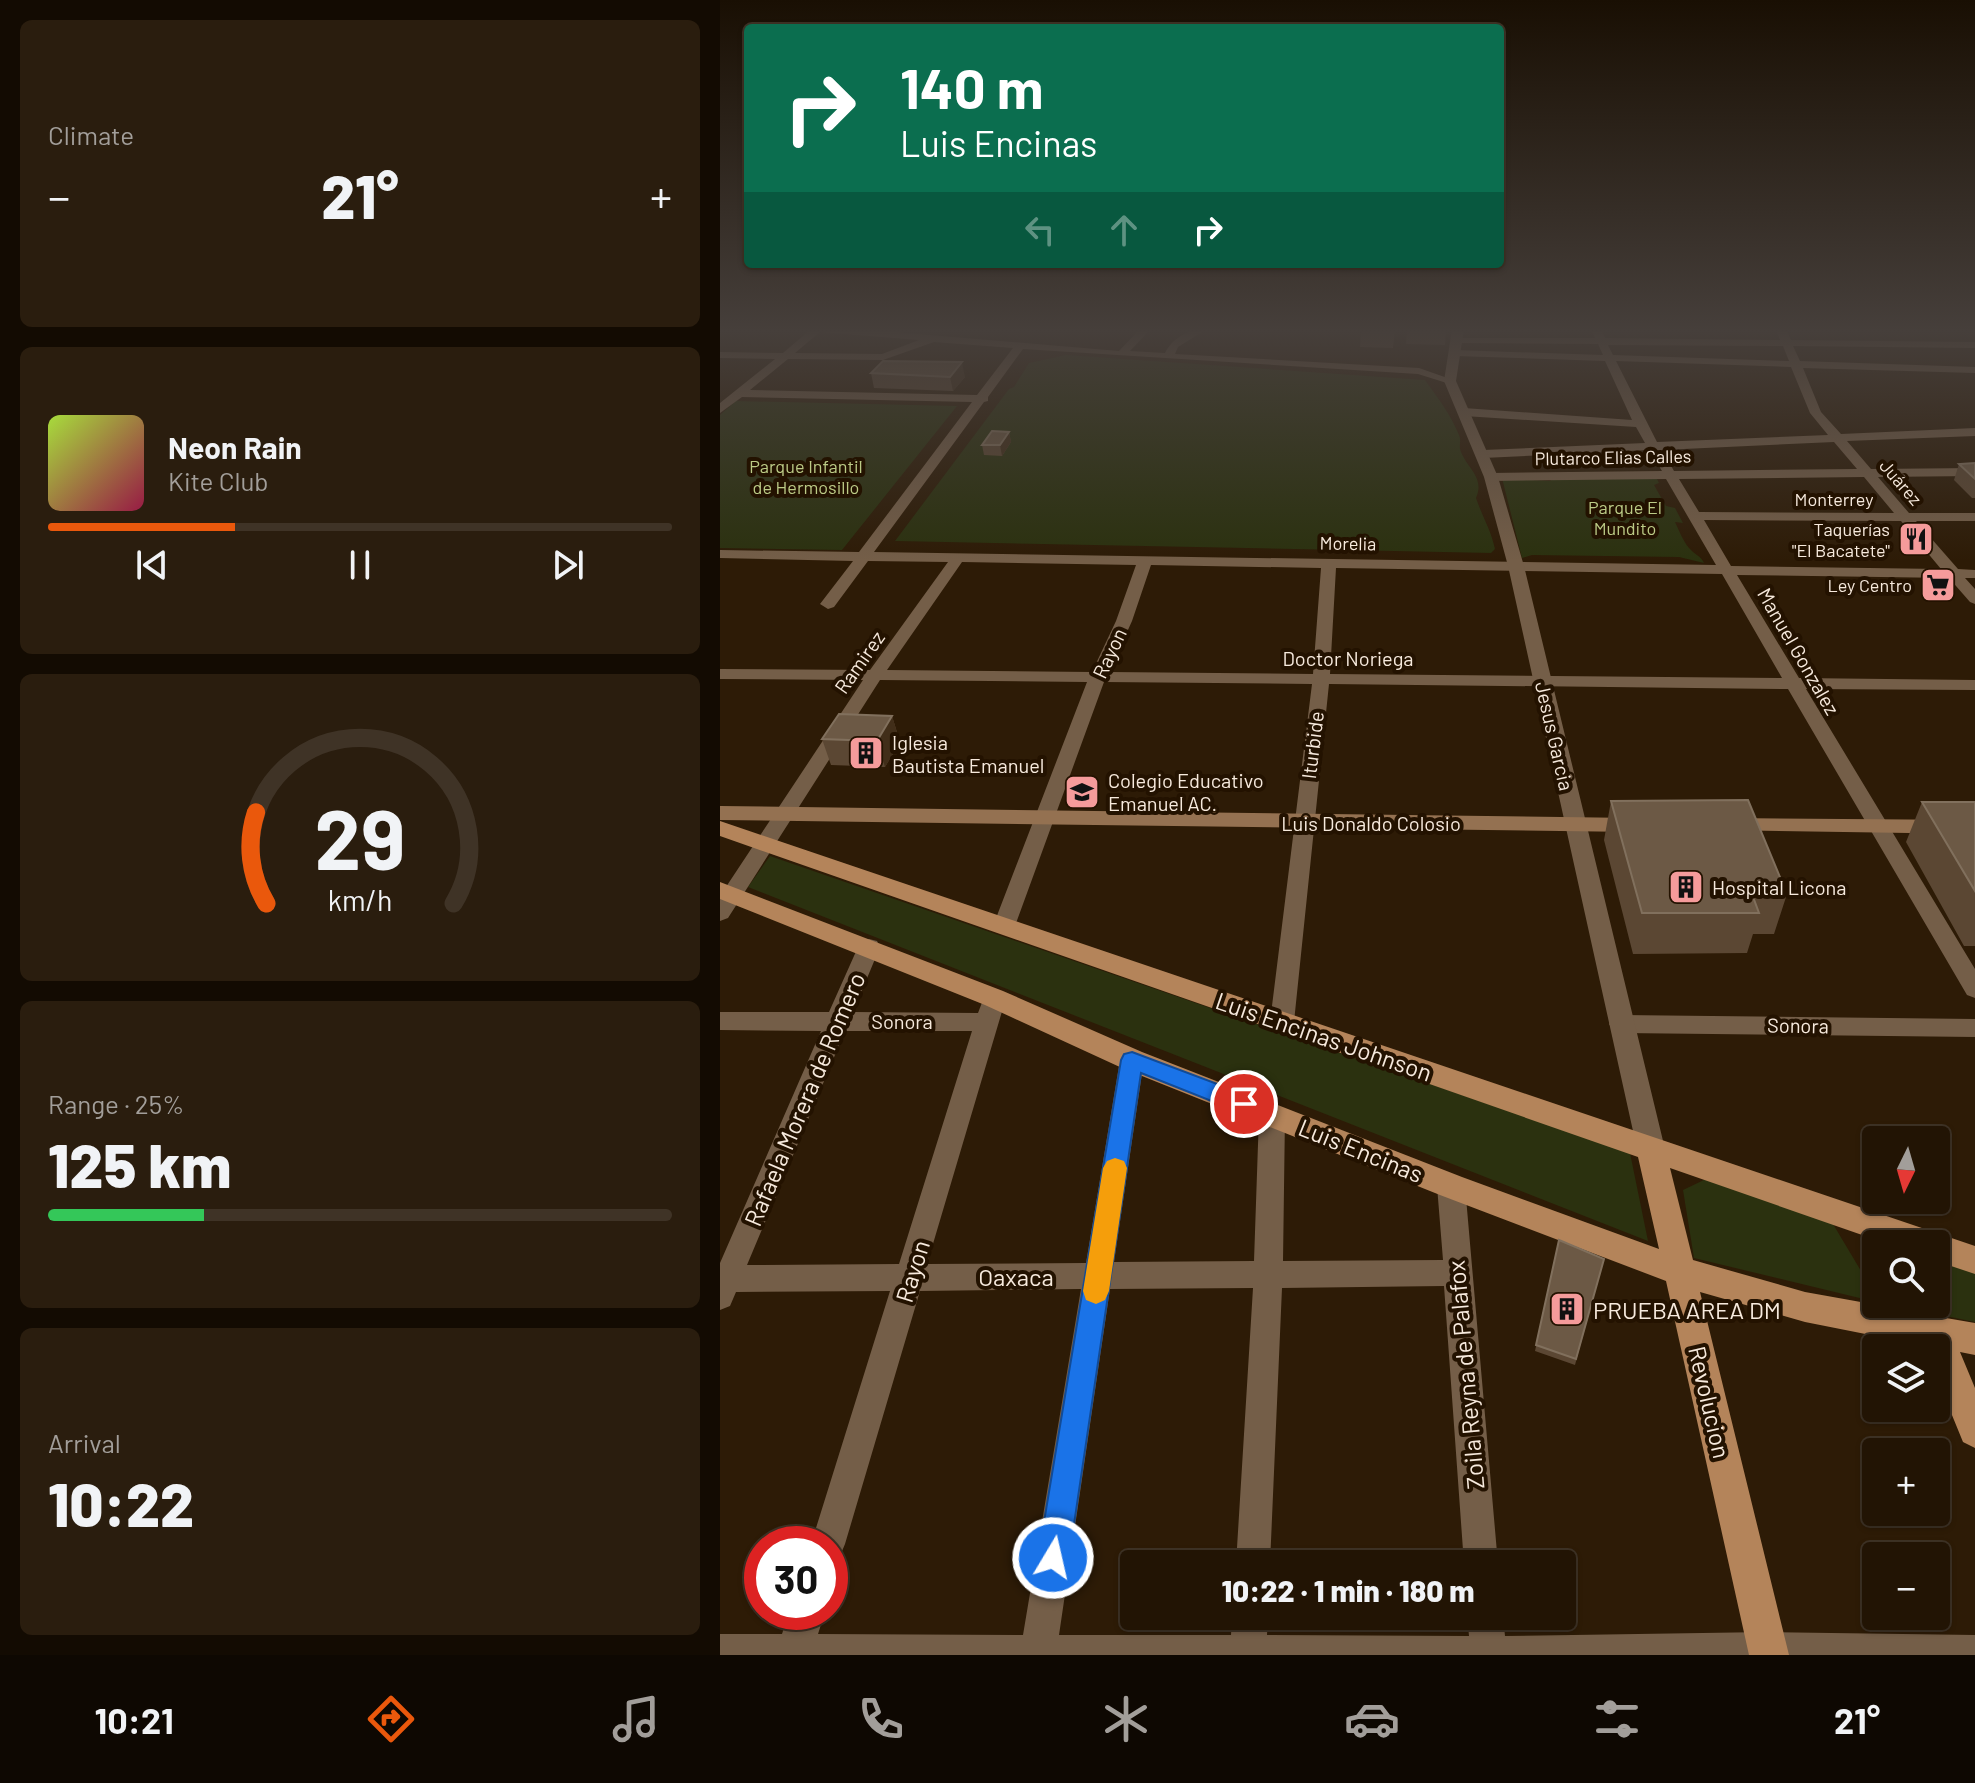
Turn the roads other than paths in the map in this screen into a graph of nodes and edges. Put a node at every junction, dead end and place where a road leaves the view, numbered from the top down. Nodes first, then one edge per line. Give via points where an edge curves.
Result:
1 (978, 406) edge
2 (1461, 406) edge
3 (1631, 406) edge
4 (1813, 406) edge
5 (1464, 412) junction
6 (1640, 424) junction
7 (1975, 432) edge
8 (1837, 438) junction
9 (1652, 446) junction
10 (1483, 454) junction
11 (1975, 472) edge
12 (1869, 473) junction
13 (1669, 475) junction
14 (1491, 477) junction
15 (1694, 516) junction
16 (1907, 517) junction
17 (1975, 517) edge
18 (720, 554) edge
19 (864, 556) junction
20 (958, 558) junction
21 (1145, 560) junction
22 (1329, 563) junction
23 (1516, 566) junction
24 (1726, 571) junction
25 (1953, 574) junction
26 (1975, 574) edge
27 (1975, 599) edge
28 (828, 604) dead end
29 (720, 674) edge
30 (875, 675) junction
31 (1097, 679) junction
32 (1321, 679) junction
33 (1542, 681) junction
34 (1792, 685) junction
35 (1975, 685) edge
36 (720, 813) edge
37 (783, 816) junction
38 (1044, 819) junction
39 (1303, 823) junction
40 (1576, 824) junction
41 (1659, 825) edge
42 (1700, 825) edge
43 (1877, 825) junction
44 (1975, 827) edge
45 (720, 828) edge
46 (766, 843) junction
47 (724, 899) edge
48 (1004, 926) junction
49 (869, 947) junction
50 (1975, 989) edge
51 (990, 1010) junction
52 (720, 1021) edge
53 (836, 1021) junction
54 (1282, 1022) junction
55 (1621, 1024) junction
56 (1975, 1028) edge
57 (1132, 1060) junction
58 (1272, 1115) junction
59 (1651, 1149) junction
60 (1451, 1186) junction
61 (1873, 1230) edge
62 (1950, 1252) edge
63 (1975, 1260) edge
64 (1679, 1271) junction
65 (1455, 1273) junction
66 (1098, 1275) junction
67 (910, 1276) junction
68 (1268, 1276) junction
69 (722, 1285) edge
70 (1862, 1312) edge
71 (1930, 1318) edge
72 (1975, 1339) edge
73 (1975, 1430) edge
74 (834, 1526) edge
75 (1254, 1550) edge
76 (1480, 1550) edge
77 (801, 1630) edge
78 (1249, 1630) edge
79 (1486, 1630) edge
80 (720, 1652) edge
81 (1768, 1652) edge
82 (794, 1653) edge
83 (1975, 1653) edge
84 (1038, 1654) edge
85 (1248, 1654) edge
86 (1489, 1654) edge

1 - 19 street
2 - 5 street, Jesus Garcia
3 - 6 street, Manuel Gonzalez
4 - 8 street, Juárez
5 - 6 street
5 - 10 street, Jesus Garcia
6 - 9 street, Manuel Gonzalez
7 - 8 street
8 - 9 street
8 - 12 street, Juárez
9 - 10 street
9 - 13 street, Manuel Gonzalez
10 - 14 street, Jesus Garcia
11 - 12 street, Plutarco Elias Calles
12 - 13 street, Plutarco Elias Calles
12 - 16 street, Juárez
13 - 14 street, Plutarco Elias Calles
13 - 15 street, Manuel Gonzalez
14 - 23 street, Jesus Garcia
15 - 16 street, Monterrey
15 - 24 street, Manuel Gonzalez
16 - 17 street, Monterrey
16 - 25 street, Juárez
18 - 19 street, Morelia
19 - 20 street, Morelia
19 - 28 street
20 - 21 street, Morelia
20 - 30 street, Ramirez
21 - 22 street, Morelia
21 - 31 street, Rayon
22 - 23 street, Morelia
22 - 32 street, Iturbide
23 - 24 street, Morelia
23 - 33 street, Jesus Garcia
24 - 25 street, Morelia
24 - 34 street, Manuel Gonzalez
25 - 26 street, Morelia
25 - 27 street, Juárez
29 - 30 street, Doctor Noriega
30 - 31 street, Doctor Noriega
30 - 37 street, Ramirez
31 - 32 street, Doctor Noriega
31 - 38 street, Rayon
32 - 33 street, Doctor Noriega
32 - 39 street, Iturbide
33 - 34 street, Doctor Noriega
33 - 40 street, Jesus Garcia
34 - 35 street, Doctor Noriega
34 - 43 street, Manuel Gonzalez
36 - 37 main road, Luis Donaldo Colosio
37 - 38 main road, Luis Donaldo Colosio
37 - 46 street, Ramirez
38 - 39 main road, Luis Donaldo Colosio
38 - 48 street, Rayon
39 - 40 main road, Luis Donaldo Colosio
39 - 54 street, Iturbide
40 - 41 main road, Luis Donaldo Colosio
40 - 55 street, Jesus Garcia
42 - 43 main road
43 - 44 main road
43 - 50 street, Manuel Gonzalez
45 - 46 main road, Luis Encinas Johnson
46 - 47 street, Ramirez
46 - 48 main road, Luis Encinas Johnson
47 - 49 main road, Luis Encinas
48 - 54 main road, Luis Encinas Johnson
49 - 51 main road, Luis Encinas
49 - 53 street, Rafaela Morera de Romero
51 - 53 street, Sonora
51 - 57 main road, Luis Encinas
51 - 67 street, Rayon
52 - 53 street, Sonora
53 - 69 street, Rafaela Morera de Romero
54 - 59 main road, Luis Encinas Johnson
55 - 56 street, Sonora
55 - 59 street, Jesus Garcia
57 - 58 main road, Luis Encinas
57 - 66 street
58 - 60 main road, Luis Encinas
58 - 68 street
59 - 61 main road, Luis Encinas Johnson
59 - 64 main road, Revolucion
60 - 64 main road, Luis Encinas
60 - 65 street, Zoila Reyna de Palafox
62 - 63 main road
64 - 70 main road, Luis Encinas via 1805,1307
64 - 81 main road, Revolucion
65 - 68 street, Oaxaca
65 - 76 street, Zoila Reyna de Palafox
66 - 67 street, Oaxaca
66 - 68 street, Oaxaca
66 - 84 street
67 - 69 street, Oaxaca
67 - 74 street, Rayon
68 - 75 street
71 - 72 main road, Luis Encinas
71 - 73 main road
77 - 82 street
78 - 85 street
79 - 86 street
80 - 82 street
81 - 83 street
81 - 86 street
82 - 84 street
84 - 85 street
85 - 86 street

